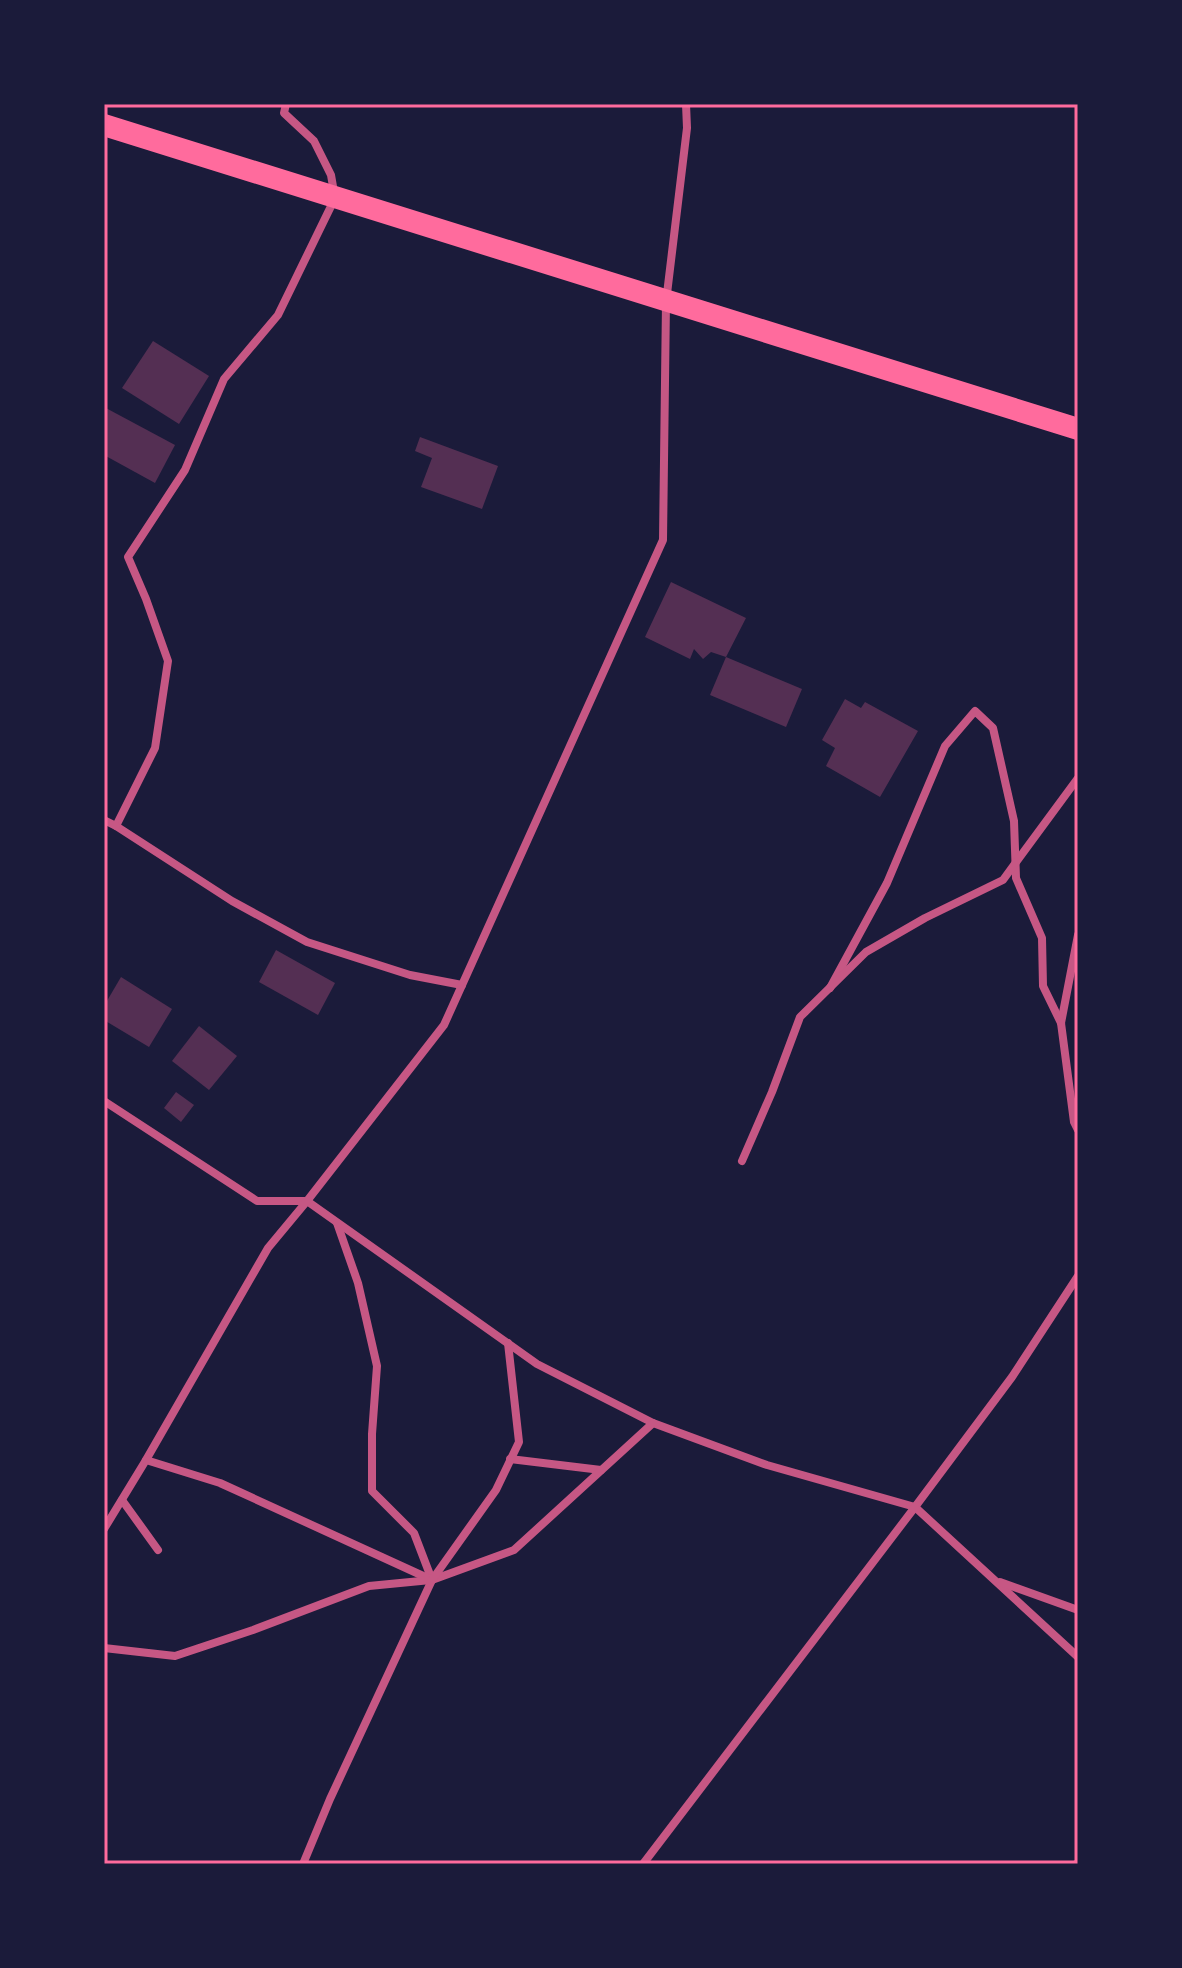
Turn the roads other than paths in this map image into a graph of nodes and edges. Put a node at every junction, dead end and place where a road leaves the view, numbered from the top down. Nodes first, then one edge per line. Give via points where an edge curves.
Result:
1 (286, 104) edge
2 (686, 104) edge
3 (104, 125) edge
4 (335, 198) junction
5 (666, 302) junction
6 (1078, 429) edge
7 (1078, 778) edge
8 (104, 820) edge
9 (116, 826) junction
10 (1015, 865) junction
11 (1078, 935) edge
12 (462, 985) junction
13 (830, 988) junction
14 (1061, 1023) junction
15 (104, 1101) edge
16 (1078, 1130) edge
17 (742, 1161) dead end
18 (307, 1201) junction
19 (337, 1221) junction
20 (1078, 1276) edge
21 (508, 1343) junction
22 (653, 1423) junction
23 (510, 1459) junction
24 (146, 1460) junction
25 (601, 1470) junction
26 (122, 1500) junction
27 (915, 1507) junction
28 (104, 1529) edge
29 (158, 1550) dead end
30 (432, 1580) junction
31 (995, 1581) junction
32 (1078, 1610) edge
33 (104, 1648) edge
34 (1078, 1657) edge
35 (303, 1864) edge
36 (643, 1864) edge

1 - 4 street via 284,113 314,141 331,175
2 - 5 street
3 - 4 highway
4 - 5 highway
4 - 9 street via 278,315 224,379 185,470 128,557 168,661 155,748
5 - 6 highway
5 - 12 street via 663,540
7 - 10 street
8 - 9 street
9 - 12 street via 307,942 410,975
10 - 13 street via 1003,880 866,952
10 - 13 street via 1014,821 993,728 975,711 945,746 887,883
10 - 14 street via 1042,938 1043,986
11 - 14 street
12 - 18 street via 444,1025
13 - 17 street via 800,1017
14 - 16 street
15 - 18 street via 257,1201
18 - 19 street
18 - 24 street via 268,1248
19 - 21 street
19 - 30 street via 377,1366 372,1491 414,1533
20 - 27 street via 1012,1377
21 - 22 street via 537,1364
21 - 23 street via 519,1442
22 - 25 street
22 - 27 street via 767,1465
23 - 25 street
23 - 30 street via 496,1490
24 - 26 street
24 - 30 street via 220,1483
25 - 30 street via 514,1550
26 - 28 street
26 - 29 street
27 - 31 street
27 - 36 street
30 - 33 street via 369,1586 175,1656
30 - 35 street
31 - 32 street
31 - 34 street

